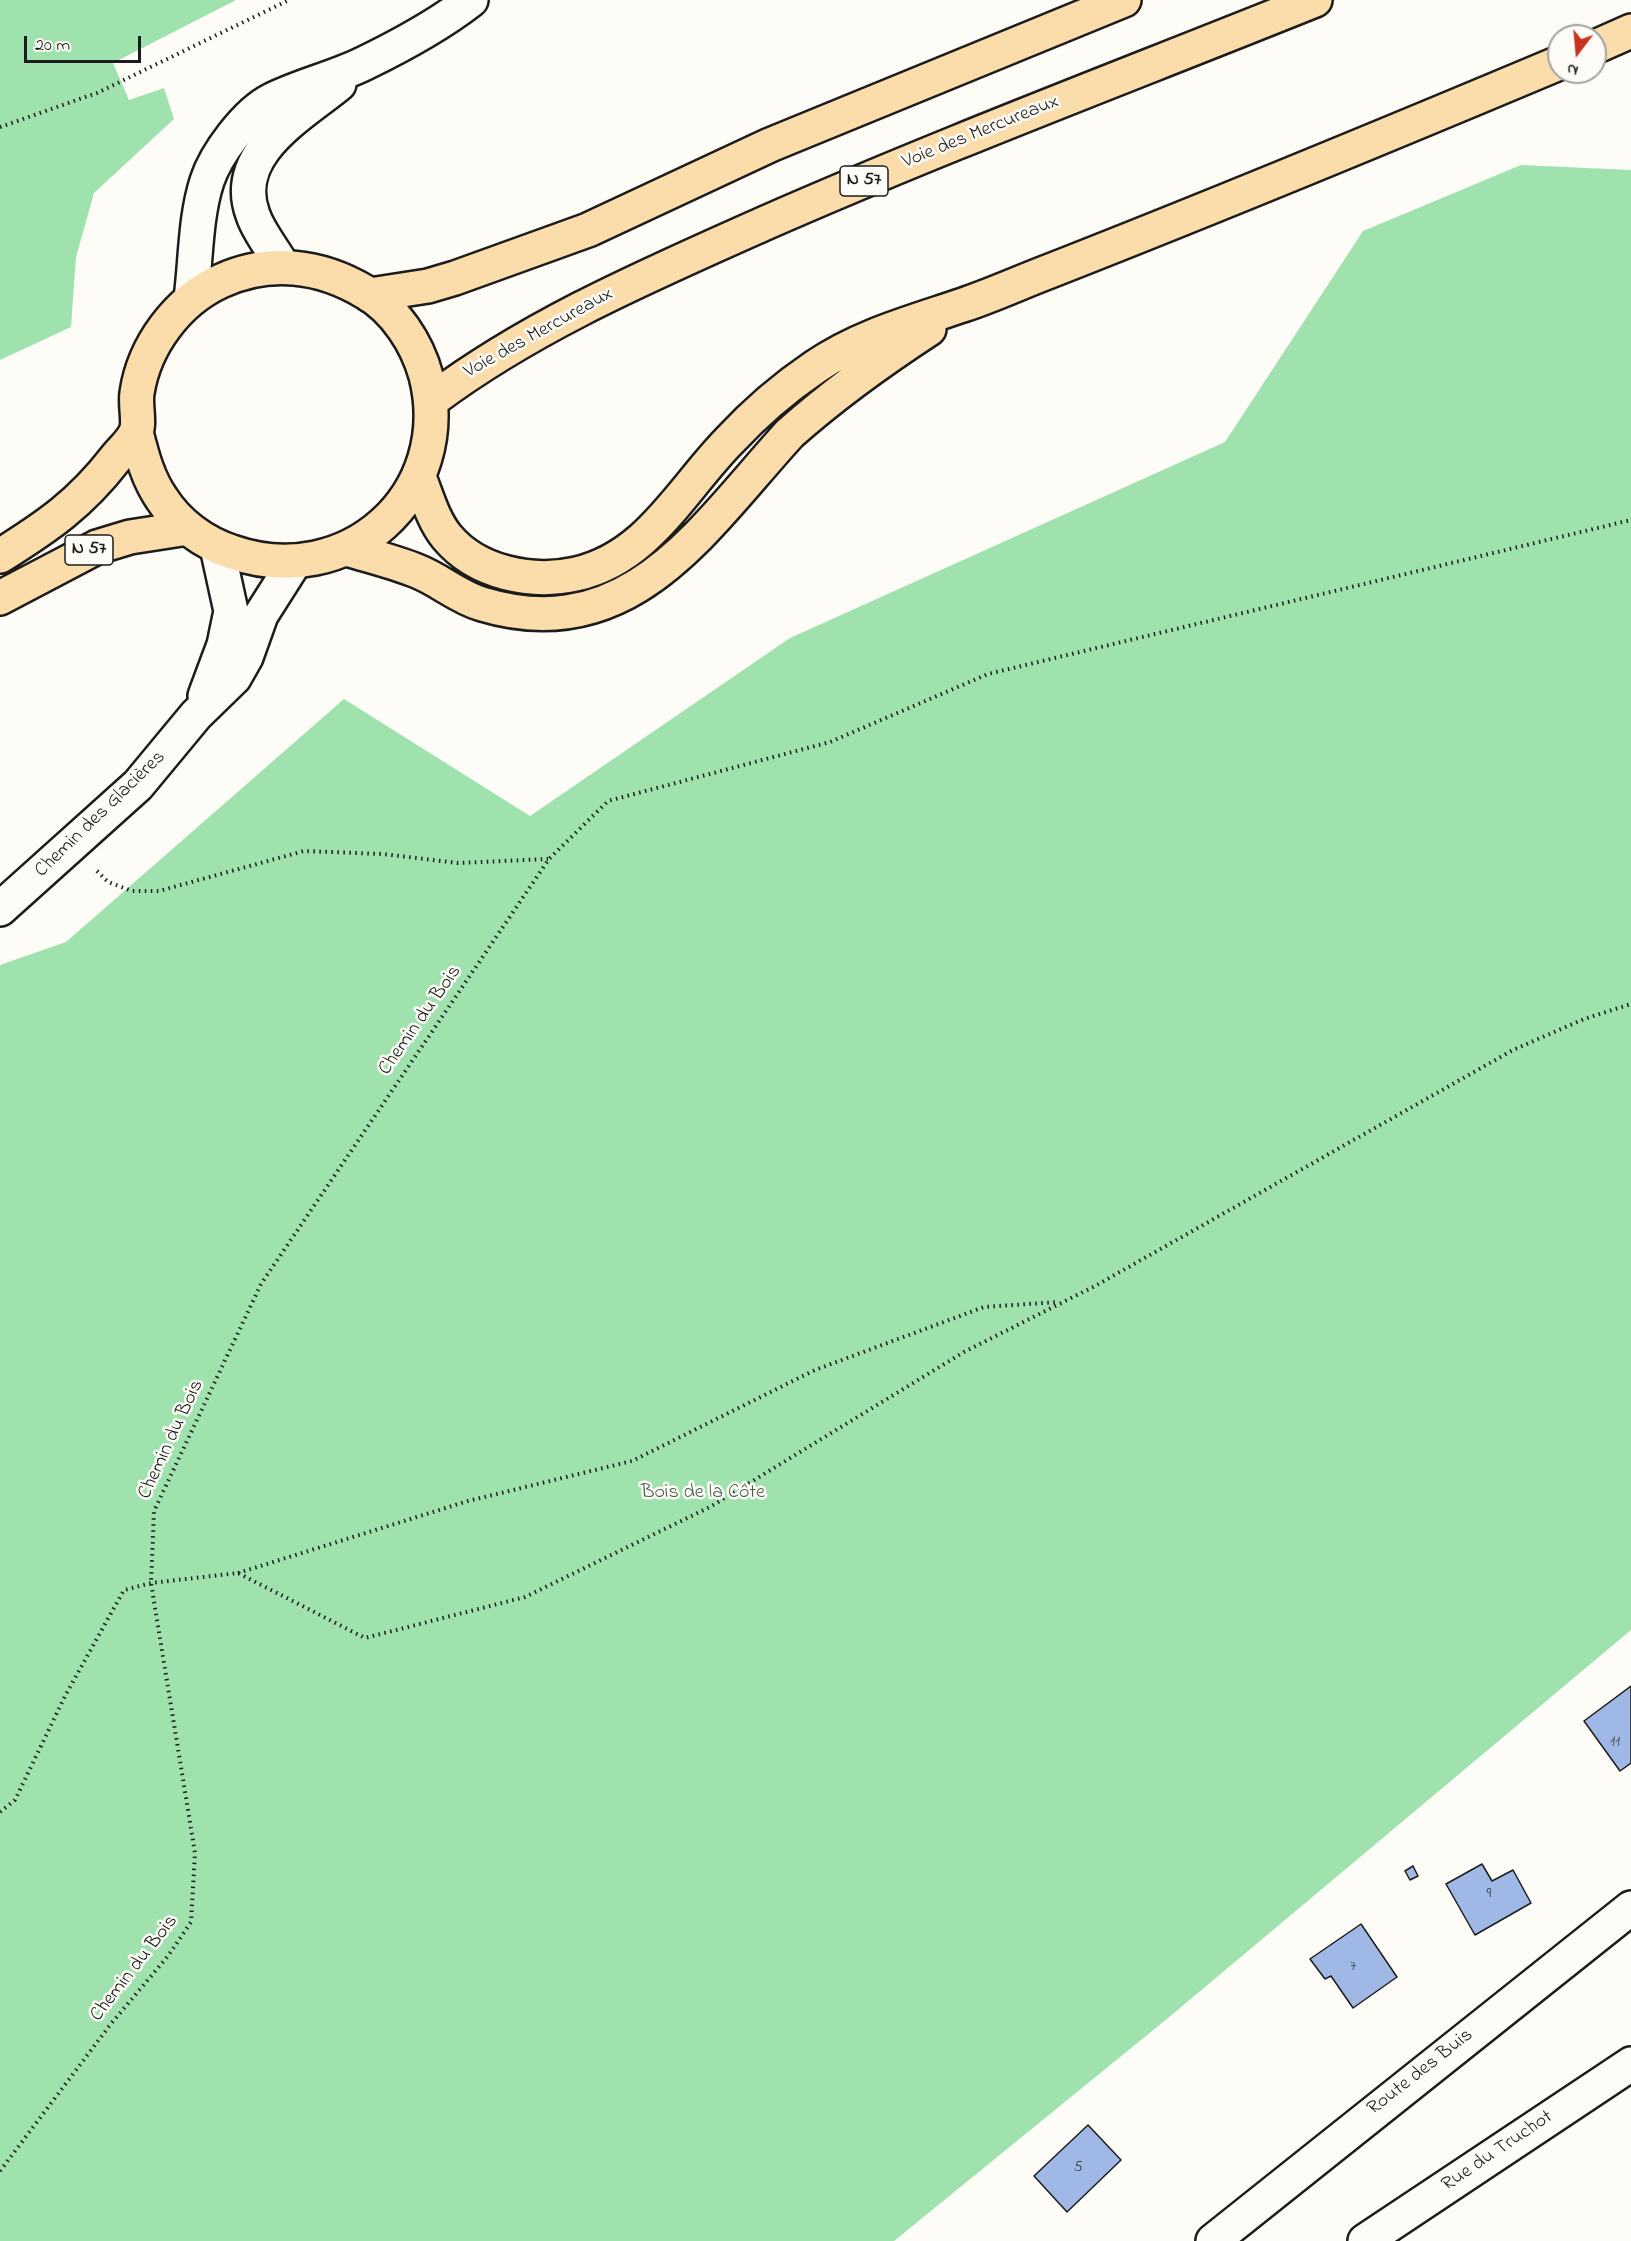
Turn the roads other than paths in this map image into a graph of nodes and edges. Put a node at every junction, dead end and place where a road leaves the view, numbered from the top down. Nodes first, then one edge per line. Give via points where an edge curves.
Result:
1 (471, 0) edge
2 (1124, 0) edge
3 (1316, 0) edge
4 (1631, 31) edge
5 (1607, 42) edge
6 (364, 64) junction
7 (1547, 68) edge
8 (284, 267) junction
9 (370, 295) junction
10 (191, 299) junction
11 (968, 303) junction
12 (432, 400) junction
13 (136, 432) junction
14 (419, 477) junction
15 (188, 528) junction
16 (217, 548) junction
17 (347, 549) junction
18 (0, 555) edge
19 (294, 562) junction
20 (0, 598) edge
21 (196, 716) junction
22 (0, 909) edge
23 (1631, 1908) edge
24 (1631, 2064) edge
25 (1213, 2241) edge
26 (1365, 2241) edge

1 - 6 street
2 - 9 main road via 770,145 588,230 446,280
3 - 12 main road, Voie des Mercureaux / N 57 via 939,149 660,270 588,304 470,371
4 - 5 main road
6 - 8 street via 267,143 251,169 248,192 253,216
6 - 10 street via 269,101 232,137 207,181
7 - 11 main road via 1291,176
8 - 9 main road via 314,270 343,279
8 - 10 main road via 250,270
9 - 12 main road via 400,323 421,359
10 - 13 main road via 165,326 147,358 137,394
11 - 14 main road via 866,338 819,364 764,407 728,442 641,542 600,567 576,574 535,577 503,572 476,561 446,537
11 - 17 main road via 841,389 790,433 668,566 615,600 558,614 507,611 453,592 418,571
12 - 14 main road via 430,439
13 - 15 main road via 145,468 162,500
13 - 18 main road, N 57 via 74,505
14 - 17 main road via 385,523
15 - 16 main road
15 - 20 main road, N 57 via 130,537 97,547
16 - 19 main road via 254,560
16 - 21 street, Chemin des Glacières via 228,591 229,626
17 - 19 main road
19 - 21 street, Chemin des Glacières via 261,615 234,678
21 - 22 street, Chemin des Glacières via 138,785
23 - 25 street, Route des Buis
24 - 26 street, Rue du Truchot

